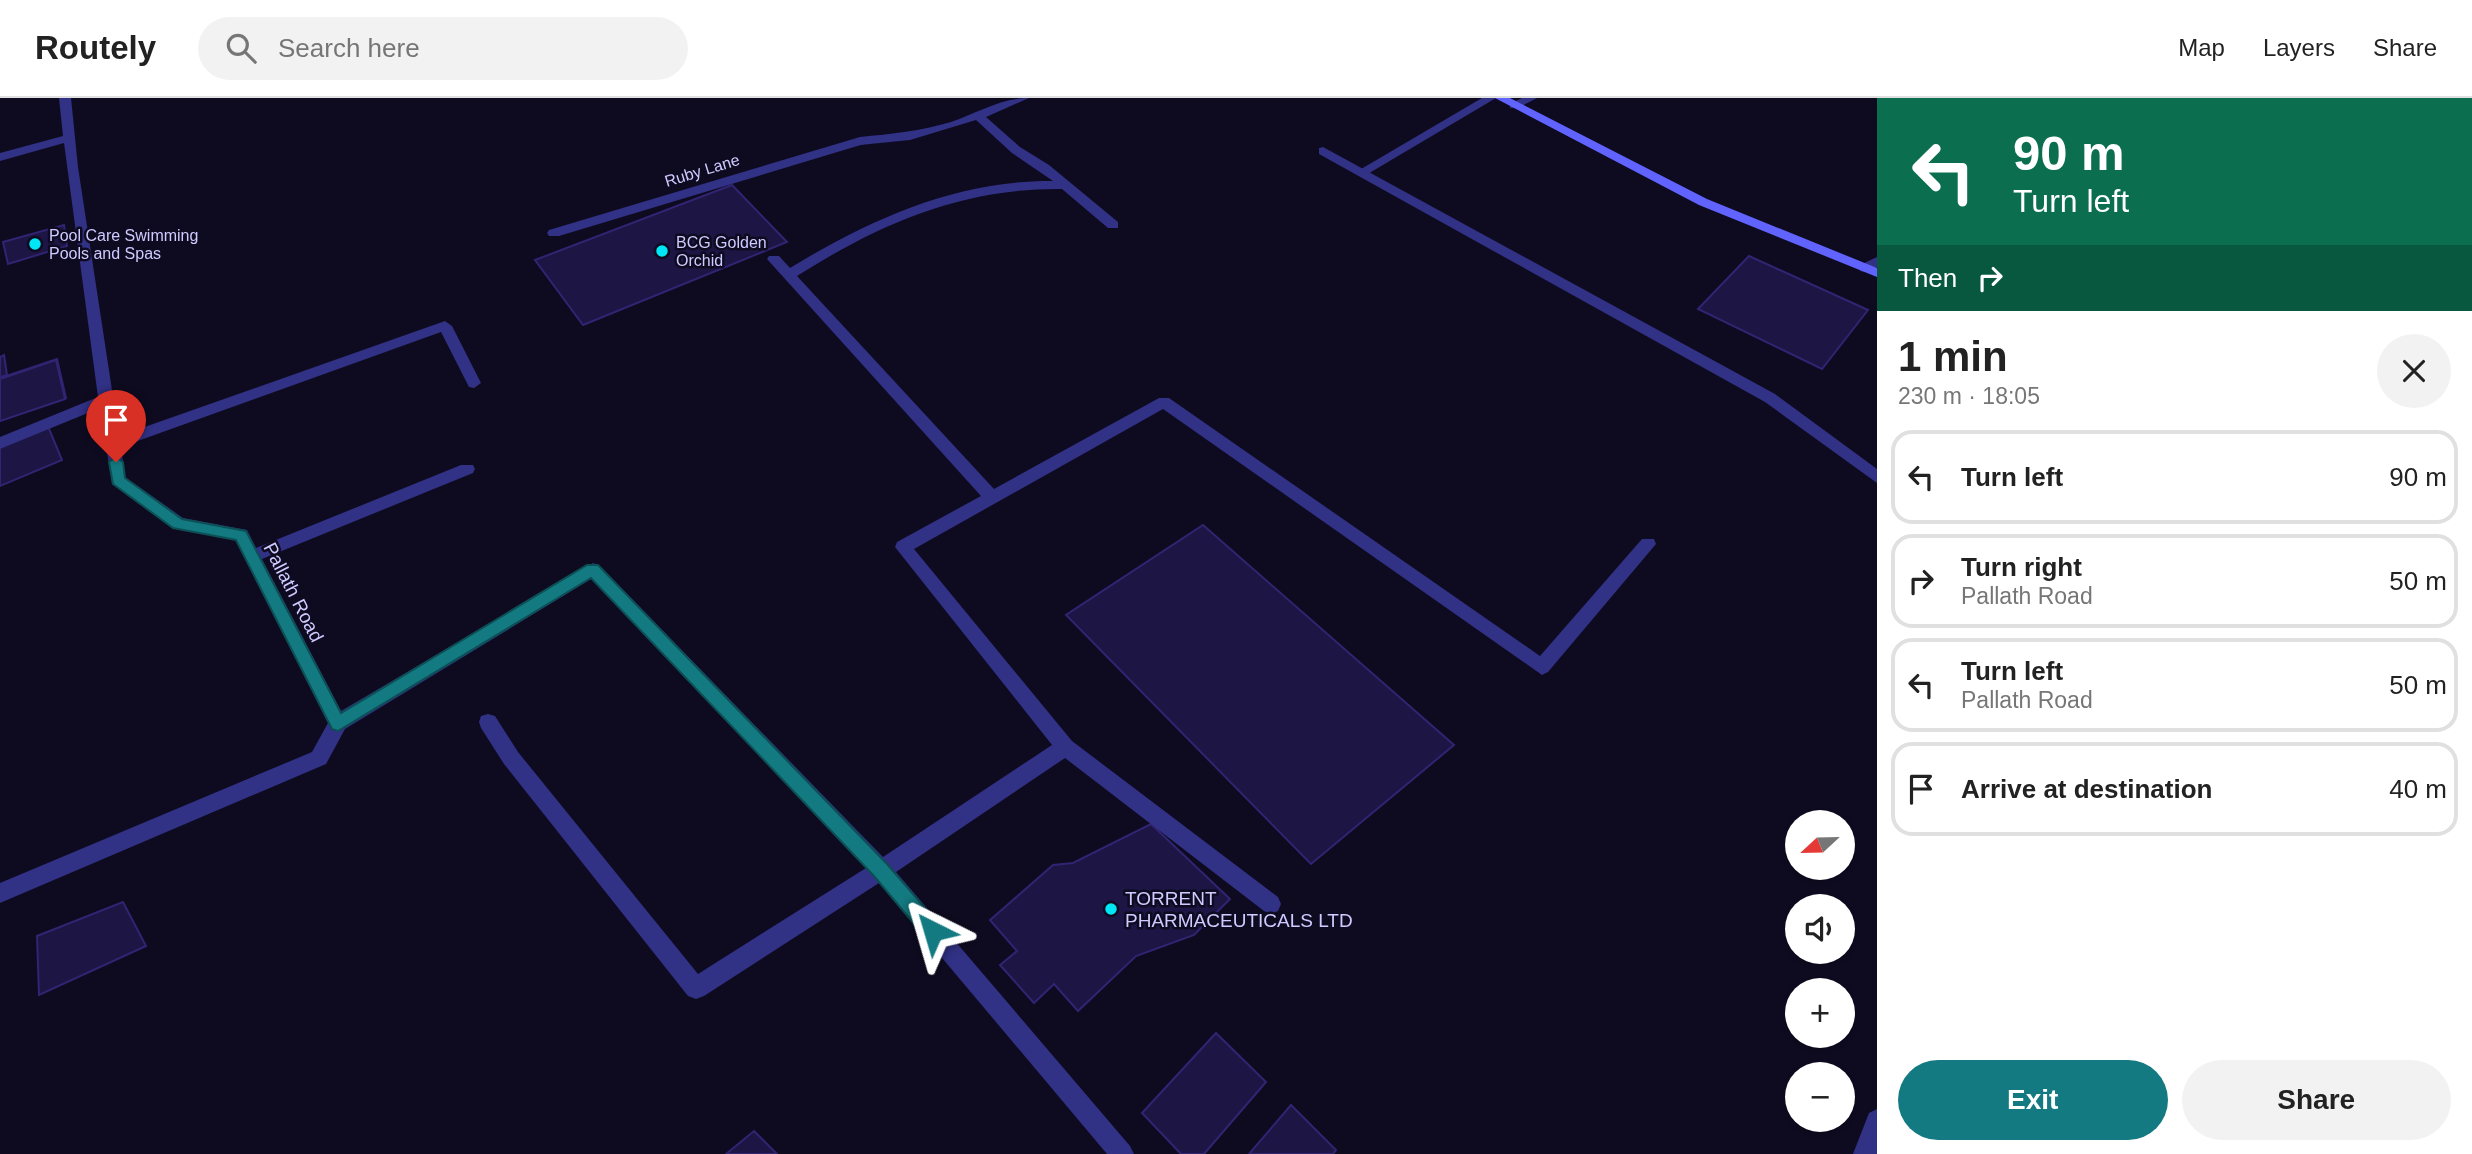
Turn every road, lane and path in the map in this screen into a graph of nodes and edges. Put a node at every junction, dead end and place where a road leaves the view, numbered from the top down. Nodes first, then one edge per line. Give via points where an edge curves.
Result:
1 (65, 98) edge
2 (1023, 98) edge
3 (1490, 98) edge
4 (1501, 98) edge
5 (1531, 98) edge
6 (1514, 106) junction
7 (978, 116) junction
8 (69, 138) junction
9 (1323, 151) dead end
10 (0, 157) edge
11 (1362, 173) junction
12 (1066, 185) junction
13 (1113, 225) dead end
14 (554, 233) dead end
15 (774, 259) dead end
16 (1873, 267) edge
17 (788, 275) junction
18 (474, 383) dead end
19 (107, 398) junction
20 (0, 443) edge
21 (114, 444) junction
22 (467, 469) dead end
23 (1877, 477) edge
24 (992, 498) junction
25 (1648, 544) dead end
26 (253, 556) junction
27 (488, 722) dead end
28 (338, 723) junction
29 (1065, 747) junction
30 (881, 870) junction
31 (0, 893) edge
32 (1271, 904) dead end
33 (1877, 1121) edge
34 (1122, 1154) edge
35 (1865, 1154) edge

1 - 8 street, Pallath Road
2 - 7 street, Ruby Lane
3 - 11 street
4 - 6 main road
5 - 6 street
6 - 16 main road via 1703,202
7 - 12 street
7 - 14 street, Ruby Lane via 910,136 860,141
8 - 10 street
8 - 19 street, Pallath Road
9 - 11 street
11 - 23 street via 1769,398
12 - 13 street
12 - 17 street via 1037,183 991,189 931,204 832,247
15 - 17 street
17 - 24 street
18 - 21 street via 445,326
19 - 20 street
19 - 21 street, Pallath Road
21 - 26 street, Pallath Road via 118,480 178,524 241,535
22 - 26 street
24 - 25 street via 1164,402 1542,667
24 - 29 street via 903,547
26 - 28 street, Pallath Road
27 - 30 street via 511,758 696,988
28 - 30 street via 593,570
28 - 31 street via 319,758
29 - 30 street
29 - 32 street
30 - 34 street
33 - 35 street

